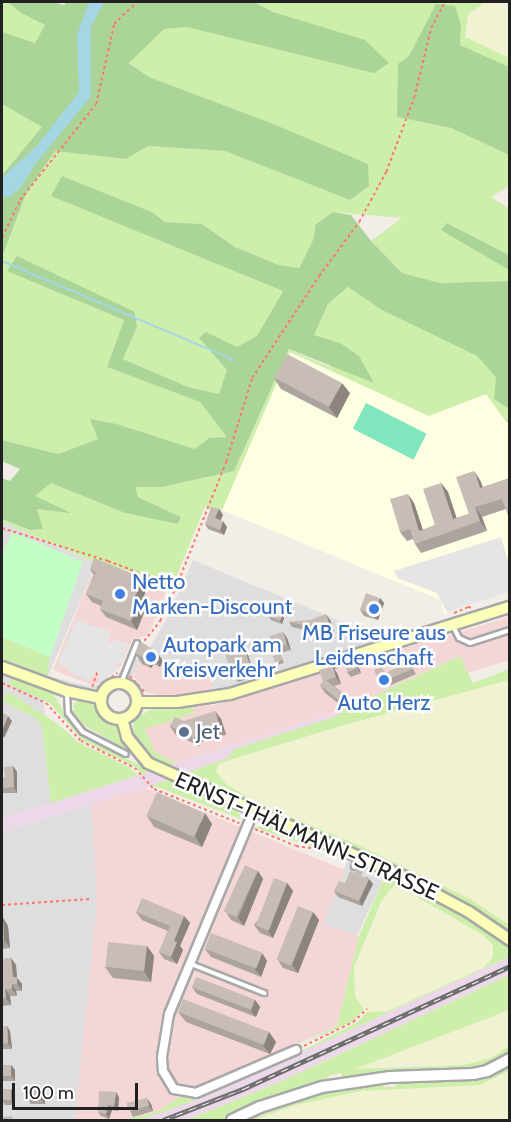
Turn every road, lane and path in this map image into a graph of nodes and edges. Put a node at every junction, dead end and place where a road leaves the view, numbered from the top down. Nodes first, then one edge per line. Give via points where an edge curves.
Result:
1 (137, 2) edge
2 (445, 2) edge
3 (2, 237) edge
4 (2, 528) edge
5 (176, 587) junction
6 (510, 607) edge
7 (452, 625) junction
8 (510, 630) edge
9 (146, 640) junction
10 (137, 643) joint
11 (146, 644) edge
12 (2, 667) edge
13 (98, 670) dead end
14 (124, 670) junction
15 (121, 683) junction
16 (67, 691) junction
17 (145, 693) dead end
18 (101, 698) junction
19 (138, 702) junction
20 (122, 719) junction
21 (126, 754) dead end
22 (254, 810) junction
23 (359, 856) junction
24 (354, 867) edge
25 (90, 899) dead end
26 (2, 905) edge
27 (510, 940) edge
28 (190, 964) junction
29 (264, 993) dead end
30 (367, 1009) dead end
31 (296, 1050) joint
32 (510, 1059) edge
33 (232, 1120) edge

1 - 3 path via 114,24 96,104 20,200
2 - 5 path via 431,28 408,116 378,188 252,378 226,462
4 - 5 path
5 - 9 path
6 - 7 main road
7 - 8 lane via 459,638 470,643
7 - 19 main road via 230,694 177,702
9 - 10 path
9 - 11 path
10 - 14 lane
12 - 16 main road
13 - 14 path via 92,688
14 - 15 lane
14 - 17 path via 130,672 132,680
15 - 18 main road via 107,687
15 - 19 main road via 134,690
16 - 18 main road
16 - 21 lane via 66,704 75,723 93,739
18 - 20 main road via 105,713
19 - 20 main road via 133,712
20 - 22 main road, ERNST-THÄLMANN-STRASSE via 127,737 148,763
22 - 23 main road, ERNST-THÄLMANN-STRASSE
22 - 28 street
23 - 24 lane
23 - 27 main road, ERNST-THÄLMANN-STRASSE via 448,900
25 - 26 path
28 - 29 lane
28 - 31 street via 169,1014 163,1071 170,1085 186,1093 203,1091
30 - 31 path via 353,1022
32 - 33 street via 473,1074 390,1077 322,1087

